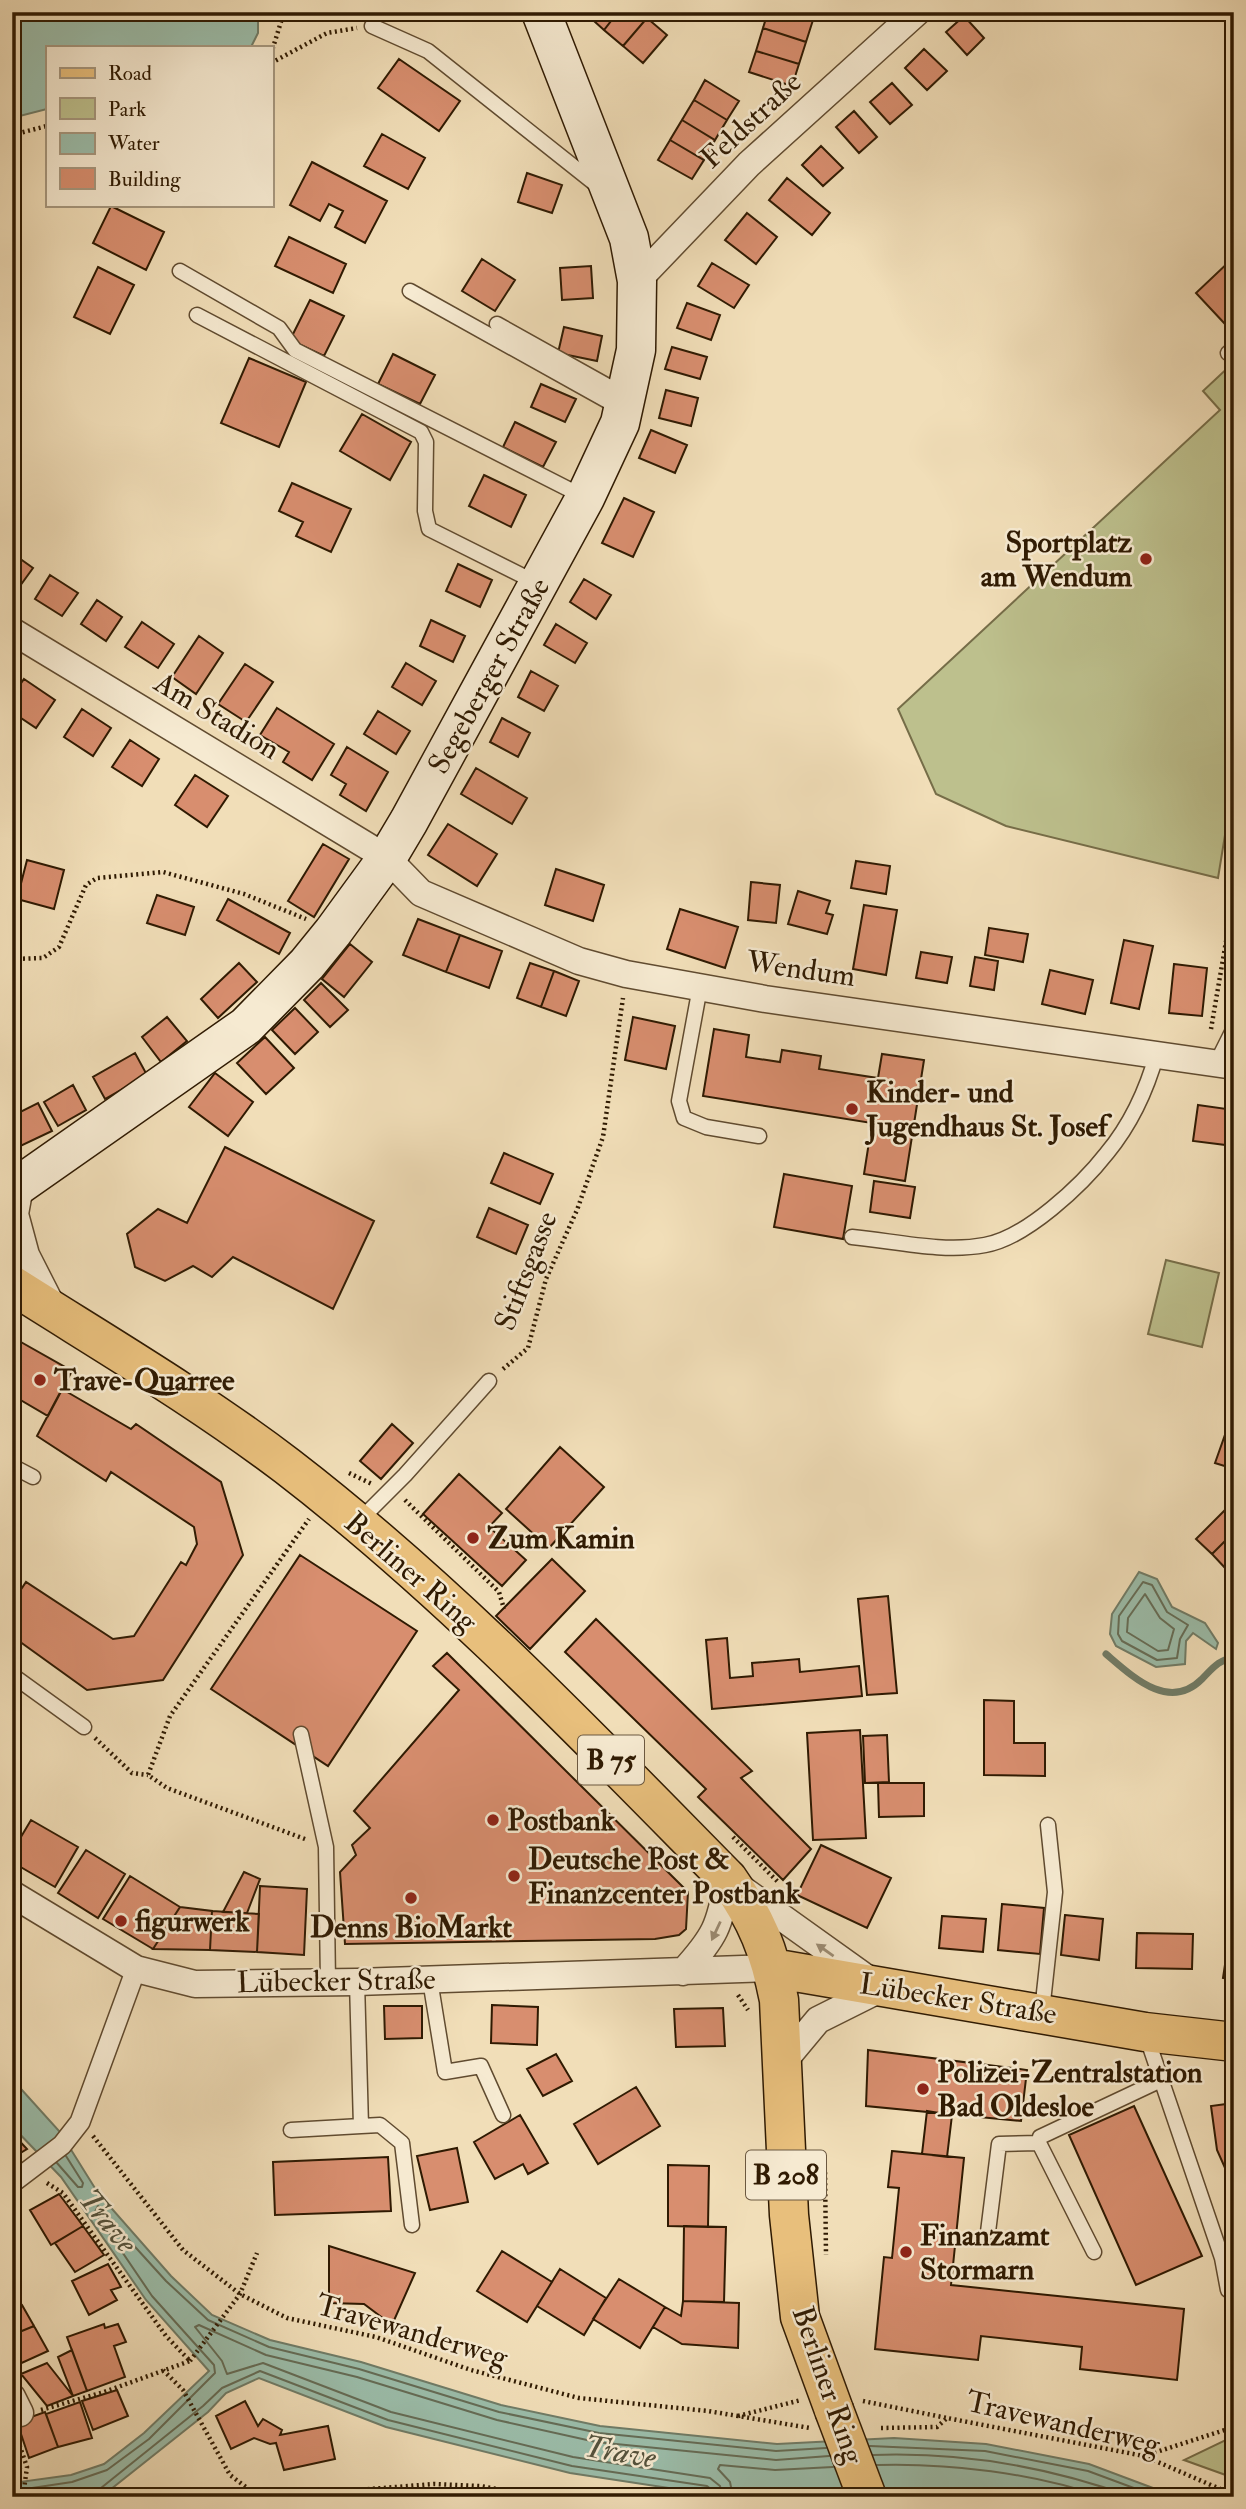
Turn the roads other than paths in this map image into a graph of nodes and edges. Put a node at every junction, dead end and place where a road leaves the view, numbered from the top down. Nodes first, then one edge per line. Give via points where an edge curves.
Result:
1 (917, 12) edge
2 (546, 15) edge
3 (372, 26) road end
4 (615, 199) junction
5 (180, 271) dead end
6 (637, 281) junction
7 (410, 291) dead end
8 (197, 316) dead end
9 (497, 324) dead end
10 (624, 403) junction
11 (585, 498) junction
12 (538, 583) junction
13 (12, 631) edge
14 (387, 858) junction
15 (700, 987) junction
16 (1234, 1028) edge
17 (1157, 1053) junction
18 (1219, 1063) edge
19 (759, 1136) dead end
20 (17, 1186) edge
21 (852, 1237) dead end
22 (12, 1285) edge
23 (55, 1312) junction
24 (489, 1381) road end
25 (12, 1466) edge
26 (33, 1477) dead end
27 (355, 1524) junction
28 (12, 1675) edge
29 (84, 1727) road end
30 (301, 1734) dead end
31 (1048, 1825) dead end
32 (728, 1879) junction
33 (12, 1894) edge
34 (772, 1968) junction
35 (136, 1969) junction
36 (682, 1972) junction
37 (430, 1980) junction
38 (328, 1982) junction
39 (357, 1982) junction
40 (882, 1989) junction
41 (1042, 2012) junction
42 (1145, 2032) junction
43 (1234, 2042) edge
44 (783, 2062) junction
45 (1161, 2080) junction
46 (503, 2115) dead end
47 (361, 2126) junction
48 (291, 2130) dead end
49 (1039, 2143) junction
50 (12, 2183) edge
51 (412, 2225) dead end
52 (988, 2232) dead end
53 (1094, 2252) dead end
54 (1228, 2290) dead end
55 (867, 2497) edge

1 - 6 street, Feldstraße via 749,164
2 - 4 main road, Segeberger Straße
3 - 4 lane via 428,51
4 - 6 main road, Segeberger Straße
5 - 11 lane via 279,328 295,350
6 - 10 main road, Segeberger Straße via 636,350
7 - 10 lane
8 - 12 lane via 421,432 426,442 429,529
9 - 10 lane
10 - 11 main road, Segeberger Straße via 620,423
11 - 12 main road, Segeberger Straße
12 - 14 main road, Segeberger Straße
13 - 14 street, Am Stadion
14 - 15 street, Wendum via 421,893 579,961
14 - 20 main road, Segeberger Straße via 307,964 246,1026
15 - 17 street, Wendum
15 - 19 lane via 679,1101 684,1118 706,1127
16 - 18 lane
17 - 18 street, Wendum
17 - 21 lane via 1139,1102 1108,1153 1037,1220 1004,1240 966,1248
20 - 23 street via 15,1214 26,1255
22 - 23 main road, Berliner Ring / B 75
23 - 27 main road, Berliner Ring / B 75 via 199,1401
24 - 27 lane
25 - 26 lane
27 - 32 main road, Berliner Ring / B 75 via 517,1666
28 - 29 lane
30 - 38 lane via 326,1847
31 - 41 lane via 1055,1892
32 - 34 main road, Berliner Ring / B 75 via 764,1938
32 -> 36 street via 721,1918 710,1942
40 -> 32 street, Berliner Ring
33 - 35 street, Lübecker Straße
34 - 36 street, Lübecker Straße
34 - 40 main road, Lübecker Straße
34 - 44 main road, Berliner Ring / B 208
35 - 38 street, Lübecker Straße via 195,1984
35 - 50 street via 80,2122 62,2145
36 - 37 street, Lübecker Straße
37 - 39 street, Lübecker Straße
37 - 46 lane via 445,2072 481,2066
38 - 39 street, Lübecker Straße
39 - 47 lane
40 - 41 main road, Lübecker Straße
40 - 44 street via 818,2020
41 - 42 main road, Lübecker Straße
42 - 43 main road, Lübecker Straße
42 - 45 lane
44 - 55 main road, Berliner Ring / B 208, bridge via 789,2227 800,2317 828,2409
45 - 49 lane via 1040,2137
45 - 54 lane via 1222,2258
47 - 48 lane
47 - 51 lane via 380,2124 402,2143
49 - 52 lane via 999,2144
49 - 53 lane

